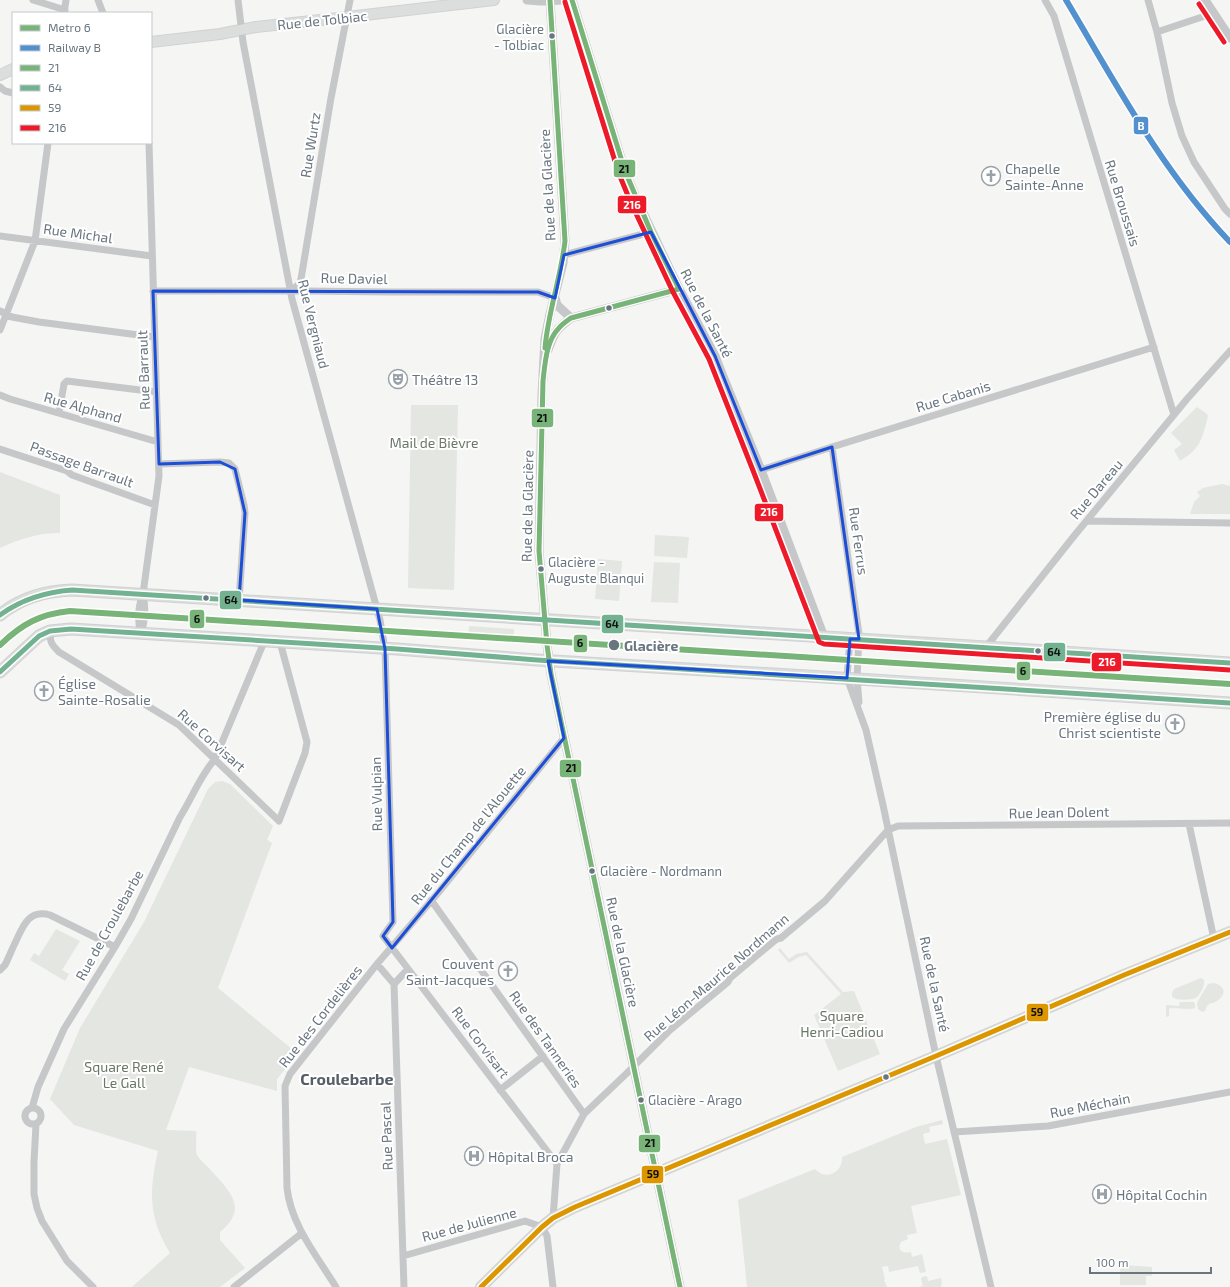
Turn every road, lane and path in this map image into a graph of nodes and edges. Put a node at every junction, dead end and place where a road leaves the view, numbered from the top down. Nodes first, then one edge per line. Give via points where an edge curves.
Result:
1 (33, 0) edge
2 (66, 0) edge
3 (98, 0) edge
4 (238, 0) edge
5 (350, 0) edge
6 (494, 0) edge
7 (527, 0) edge
8 (563, 0) edge
9 (572, 0) edge
10 (1045, 0) edge
11 (1148, 0) edge
12 (1205, 0) edge
13 (550, 1) edge
14 (65, 11) edge
15 (103, 12) edge
16 (1214, 14) junction
17 (346, 18) junction
18 (241, 29) junction
19 (1158, 32) junction
20 (1230, 38) edge
21 (152, 42) edge
22 (12, 69) edge
23 (0, 75) edge
24 (0, 87) edge
25 (12, 93) edge
26 (48, 144) edge
27 (149, 144) edge
28 (1230, 214) edge
29 (651, 232) junction
30 (0, 236) edge
31 (35, 240) junction
32 (564, 255) junction
33 (152, 256) junction
34 (679, 289) junction
35 (291, 291) junction
36 (153, 292) junction
37 (554, 298) junction
38 (3, 313) edge
39 (571, 318) junction
40 (0, 330) edge
41 (154, 337) junction
42 (1154, 348) junction
43 (1230, 351) edge
44 (545, 357) junction
45 (156, 392) junction
46 (0, 395) edge
47 (59, 413) junction
48 (1174, 415) junction
49 (158, 442) junction
50 (832, 447) junction
51 (0, 449) edge
52 (159, 464) junction
53 (761, 470) junction
54 (155, 504) junction
55 (1087, 521) junction
56 (1230, 524) edge
57 (143, 594) junction
58 (239, 600) junction
59 (377, 609) junction
60 (0, 615) edge
61 (545, 620) junction
62 (50, 631) junction
63 (141, 634) junction
64 (824, 637) junction
65 (855, 639) junction
66 (264, 642) junction
67 (280, 642) junction
68 (986, 646) junction
69 (385, 649) junction
70 (549, 661) junction
71 (1230, 663) edge
72 (0, 672) edge
73 (852, 678) junction
74 (1230, 703) edge
75 (564, 738) junction
76 (215, 759) junction
77 (1230, 823) edge
78 (1189, 824) junction
79 (888, 830) junction
80 (432, 900) junction
81 (1230, 932) edge
82 (383, 936) joint
83 (1214, 939) junction
84 (115, 948) junction
85 (392, 948) junction
86 (377, 964) junction
87 (408, 969) junction
88 (0, 970) edge
89 (394, 984) junction
90 (543, 1056) junction
91 (936, 1056) junction
92 (633, 1067) junction
93 (500, 1090) junction
94 (1230, 1092) edge
95 (32, 1108) junction
96 (584, 1114) junction
97 (36, 1124) junction
98 (954, 1132) junction
99 (557, 1164) junction
100 (656, 1174) junction
101 (553, 1218) junction
102 (542, 1227) junction
103 (302, 1233) junction
104 (403, 1256) junction
105 (93, 1287) edge
106 (234, 1287) edge
107 (336, 1287) edge
108 (404, 1287) edge
109 (481, 1287) edge
110 (553, 1287) edge
111 (680, 1287) edge
112 (990, 1287) edge

1 - 14 street
2 - 14 street
3 - 15 street
4 - 18 street, Rue Vergniaud
5 - 17 street, Rue Wurtz
6 - 17 main road, Rue de Tolbiac
7 - 13 street
8 - 13 street
9 - 29 street, Rue de la Santé via 625,171
10 - 42 street, Rue Broussais via 1054,16
11 - 19 street
12 - 16 street
13 - 32 street, Rue de la Glacière
16 - 19 street
16 - 20 street
17 - 18 main road, Rue de Tolbiac
17 - 35 street, Rue Wurtz via 301,279
18 - 21 main road, Rue de Tolbiac
18 - 35 street, Rue Vergniaud
19 - 28 street via 1172,104 1182,136 1194,162
22 - 23 main road
24 - 25 street
26 - 31 street
27 - 33 street, Rue Barrault
29 - 32 street
29 - 34 street, Rue de la Santé
30 - 31 street, Rue Michal
31 - 33 street, Rue Michal
31 - 38 street
32 - 37 street, Rue de la Glacière
33 - 36 street, Rue Barrault
34 - 39 street
34 - 53 street, Rue de la Santé via 715,356
35 - 36 street, Rue Daviel
35 - 37 street, Rue Daviel via 538,292
35 - 59 street, Rue Vergniaud
36 - 41 street, Rue Barrault
37 - 39 street via 562,311
37 - 44 street, Rue de la Glacière
38 - 40 street
38 - 41 street via 39,322
39 - 44 street via 554,334
41 - 45 street, Rue Barrault
42 - 48 street, Rue Broussais
42 - 50 street, Rue Cabanis
43 - 48 street, Rue Dareau
44 - 61 street, Rue de la Glacière via 539,551
45 - 47 street via 67,381 64,384
45 - 49 street, Rue Barrault
46 - 47 street, Rue Alphand
47 - 49 street, Rue Alphand
48 - 55 street, Rue Dareau
49 - 52 street, Rue Barrault
50 - 53 street, Rue Cabanis
50 - 65 street, Rue Ferrus
51 - 54 street, Passage Barrault
52 - 54 street, Rue Barrault
52 - 58 street via 220,462 229,463 235,469 245,513
53 - 64 street, Rue de la Santé
54 - 57 street, Rue Barrault
55 - 56 street
55 - 68 street, Rue Dareau
57 - 58 main road
57 - 60 main road via 55,591 36,596
57 - 63 street, Rue Barrault via 144,624
58 - 59 main road
59 - 61 main road
59 - 69 street, Rue Vergniaud
61 - 64 main road
61 - 70 street, Rue de la Glacière
62 - 63 main road via 71,629
62 - 72 main road via 31,642
62 - 76 street, Rue Corvisart via 50,642 59,652 179,724
63 - 66 main road
64 - 65 main road
65 - 68 main road
65 - 73 street, Rue Ferrus
66 - 67 main road
66 - 76 street, Rue de Croulebarbe
67 - 69 main road
67 - 76 street, Rue Corvisart via 307,742 306,753 279,821
68 - 71 main road
69 - 70 main road
69 - 82 street, Rue Vulpian via 393,922
70 - 73 main road
70 - 75 street, Rue de la Glacière
73 - 74 main road
73 - 79 street, Rue de la Santé
75 - 80 street, Rue du Champ de l'Alouette
75 - 92 street, Rue de la Glacière
76 - 84 street, Rue de Croulebarbe via 208,766 180,817
77 - 78 street, Rue Jean Dolent
78 - 79 street, Rue Jean Dolent via 898,826
78 - 83 street
79 - 91 street, Rue de la Santé
79 - 92 street, Rue Léon-Maurice Nordmann via 821,905 730,978 670,1030
80 - 85 street, Rue du Champ de l'Alouette
80 - 90 street, Rue des Tanneries
81 - 83 main road
82 - 85 street, Rue Corvisart
83 - 91 main road
84 - 88 street via 50,915 39,914 24,924 5,965
84 - 95 street, Rue de Croulebarbe via 64,1028 38,1087
85 - 86 street, Rue des Cordelières
85 - 87 street, Rue Corvisart
86 - 89 street
86 - 103 street, Rue des Cordelières via 290,1074 286,1083 288,1194
87 - 89 street
87 - 93 street, Rue Corvisart
89 - 104 street, Rue Pascal
90 - 93 street
90 - 96 street, Rue des Tanneries
91 - 98 street, Rue de la Santé
91 - 100 main road
92 - 96 street, Rue Léon-Maurice Nordmann
92 - 100 street, Rue de la Glacière
93 - 99 street, Rue Corvisart
94 - 98 street, Rue Méchain via 1048,1126
95 - 97 street via 40,1113 41,1118
95 - 97 street, Rue de Croulebarbe via 24,1114 25,1120 30,1124
96 - 99 street, Rue Léon-Maurice Nordmann
97 - 105 street via 34,1194 37,1208 42,1221 67,1261
98 - 112 street, Rue de la Santé
99 - 101 street, Rue Léon-Maurice Nordmann
100 - 101 main road
100 - 111 street, Rue de la Glacière
101 - 102 main road
102 - 104 street, Rue de Julienne via 525,1222
102 - 109 main road
102 - 110 street via 547,1236
103 - 106 street
103 - 107 street, Rue des Cordelières
104 - 108 street, Rue Pascal

